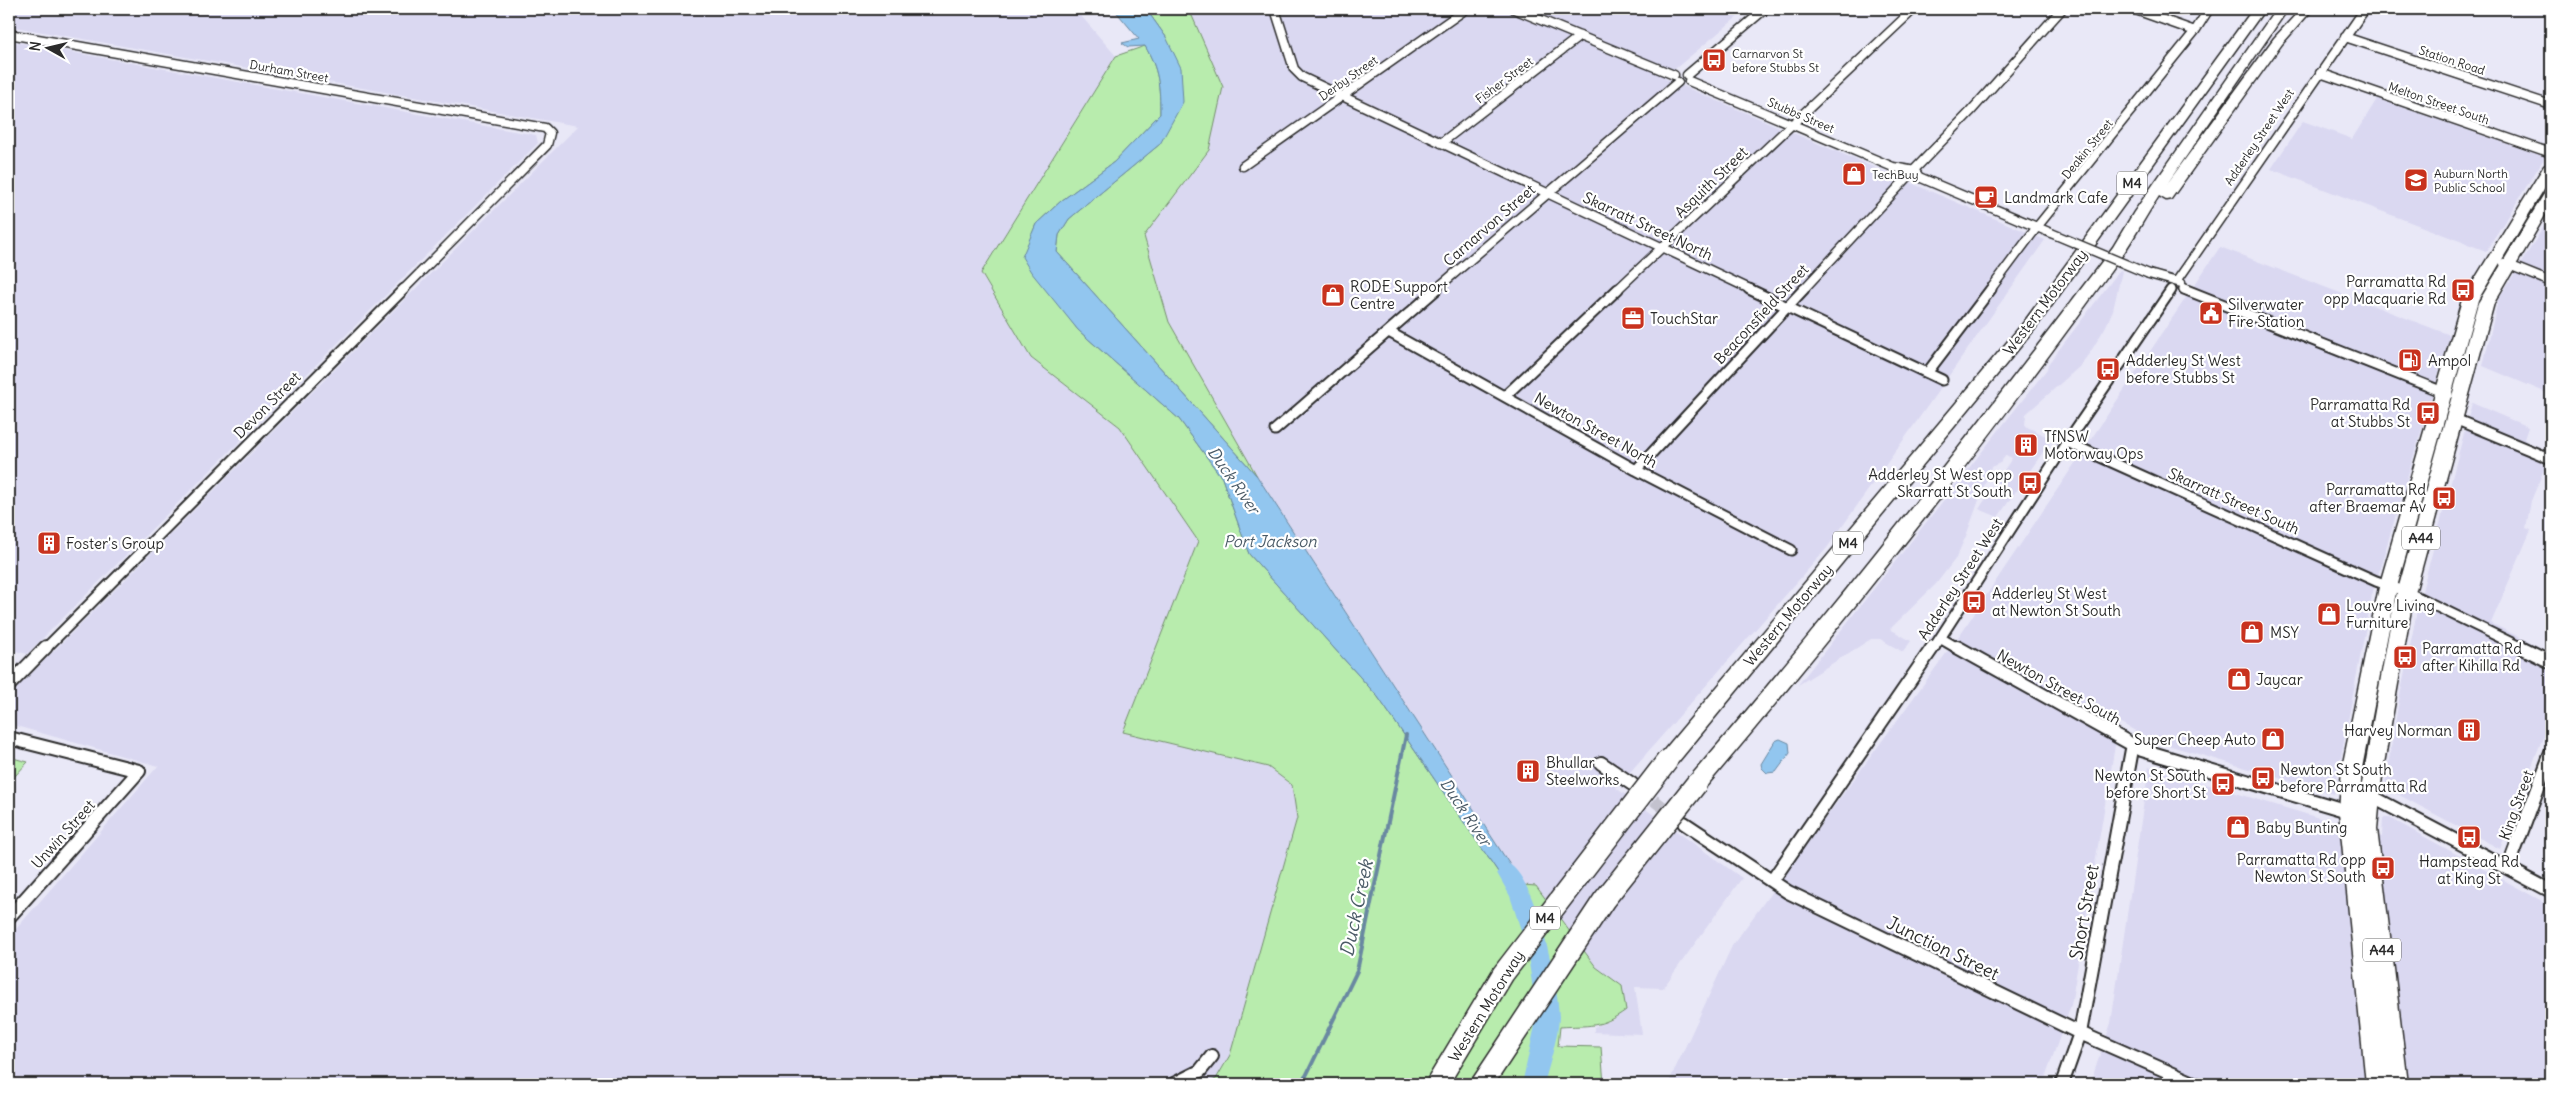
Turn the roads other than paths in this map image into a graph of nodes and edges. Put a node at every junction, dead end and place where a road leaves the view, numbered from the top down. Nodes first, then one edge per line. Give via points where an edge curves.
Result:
1 (1275, 9) edge
2 (1466, 9) edge
3 (1514, 9) edge
4 (1765, 9) edge
5 (1914, 9) edge
6 (2062, 9) edge
7 (2133, 9) edge
8 (2209, 9) edge
9 (2247, 9) edge
10 (2259, 9) edge
11 (2282, 9) edge
12 (2307, 9) edge
13 (2365, 9) edge
14 (2195, 30) junction
15 (9, 34) edge
16 (1580, 36) junction
17 (2345, 37) junction
18 (2235, 39) junction
19 (2320, 74) junction
20 (1688, 78) junction
21 (1676, 79) junction
22 (1342, 96) junction
23 (2551, 105) edge
24 (1791, 125) junction
25 (1441, 143) junction
26 (547, 145) joint
27 (2551, 153) edge
28 (1243, 166) dead end
29 (2551, 166) edge
30 (1914, 170) junction
31 (1906, 174) junction
32 (1919, 177) junction
33 (1546, 193) junction
34 (2551, 194) edge
35 (2037, 227) junction
36 (1662, 248) junction
37 (2119, 249) junction
38 (2501, 262) junction
39 (2166, 281) junction
40 (2177, 281) junction
41 (2551, 282) edge
42 (2184, 289) junction
43 (2171, 290) junction
44 (1787, 307) junction
45 (1389, 332) junction
46 (1927, 373) junction
47 (1942, 380) dead end
48 (2444, 392) junction
49 (1505, 396) junction
50 (2460, 399) junction
51 (2455, 419) junction
52 (1275, 430) dead end
53 (2067, 442) junction
54 (2551, 459) edge
55 (1636, 470) junction
56 (1791, 550) dead end
57 (2398, 589) junction
58 (1940, 638) junction
59 (2551, 662) edge
60 (9, 685) edge
61 (9, 738) edge
62 (2133, 744) junction
63 (2551, 753) edge
64 (1602, 763) dead end
65 (2549, 767) edge
66 (1632, 784) tunnel mouth
67 (2360, 791) junction
68 (2358, 814) junction
69 (1684, 824) tunnel mouth
70 (2508, 868) junction
71 (1772, 881) junction
72 (2551, 891) edge
73 (9, 917) edge
74 (2080, 1033) junction
75 (1212, 1056) dead end
76 (1174, 1084) edge
77 (1437, 1084) edge
78 (1482, 1084) edge
79 (2062, 1084) edge
80 (2196, 1084) edge
81 (2377, 1084) edge
82 (2397, 1084) edge

1 - 22 street, Skarratt Street North via 1294,69 1302,77
2 - 22 street, Derby Street
3 - 16 street
4 - 20 street
5 - 24 street, Asquith Street
6 - 30 street
7 - 14 street
8 - 14 street, Deakin Street
9 - 18 highway
10 - 18 highway, Western Motorway / M4
11 - 37 highway, Western Motorway / M4 via 2139,215
12 - 37 highway, M4 via 2278,41 2149,219
13 - 17 street, Adderley Street West
14 - 35 street, Deakin Street
15 - 26 street, Durham Street via 536,126 550,133
16 - 21 street
16 - 25 street, Fisher Street
17 - 19 street, Adderley Street West
17 - 23 street, Station Road
18 - 77 highway, Western Motorway / M4, bridge via 2029,326 1666,761 1566,888 1503,974
19 - 27 street, Melton Street South
19 - 40 street, Adderley Street West
20 - 21 street
20 - 24 street, Stubbs Street
21 - 33 street, Carnarvon Street
22 - 25 street, Skarratt Street North
22 - 28 street, Derby Street
24 - 31 street, Stubbs Street
24 - 36 street, Asquith Street
25 - 33 street, Skarratt Street North
26 - 60 street, Devon Street
29 - 38 highway, A44
30 - 31 street
30 - 32 street
31 - 32 street
31 - 44 street, Beaconsfield Street
32 - 35 street
33 - 36 street, Skarratt Street North
33 - 45 street, Carnarvon Street
34 - 38 highway, A44
35 - 39 street, bridge
35 - 46 street, Deakin Street
36 - 44 street, Skarratt Street North
36 - 49 street, Asquith Street
37 - 78 highway, Western Motorway / M4, bridge via 1952,471 1604,900 1536,998
38 - 41 street
38 - 48 highway, A44 via 2473,292
38 - 50 highway, A44 via 2486,303
39 - 40 street
39 - 43 street via 2165,285
40 - 42 street
42 - 43 street via 2179,292
42 - 48 street
43 - 53 street, Adderley Street West
44 - 46 street, Skarratt Street North
44 - 55 street, Beaconsfield Street
45 - 49 street, Newton Street North
45 - 52 street, Carnarvon Street
46 - 47 street, Skarratt Street North
48 - 50 street
48 - 57 highway, A44
49 - 55 street, Newton Street North
50 - 51 highway, A44
51 - 54 street
51 - 57 highway, A44
53 - 57 street, Skarratt Street South
53 - 58 street, Adderley Street West
55 - 56 street, Newton Street North
57 - 59 street, Skarratt Street South
57 - 67 highway, A44 via 2360,726
58 - 62 street, Newton Street South
58 - 71 street, Adderley Street West
61 - 73 street, Unwin Street via 139,771
62 - 68 street, Newton Street South via 2154,755
62 - 74 street, Short Street
63 - 65 street, King Street
64 - 66 street
65 - 70 street, King Street
67 - 68 highway, A44
67 - 70 street
68 - 81 highway, A44
68 - 82 highway, A44
69 - 71 street, Junction Street
70 - 72 street
71 - 74 street, Junction Street via 1810,903
74 - 79 street, Short Street
74 - 80 street, Junction Street
75 - 76 street via 1200,1072

